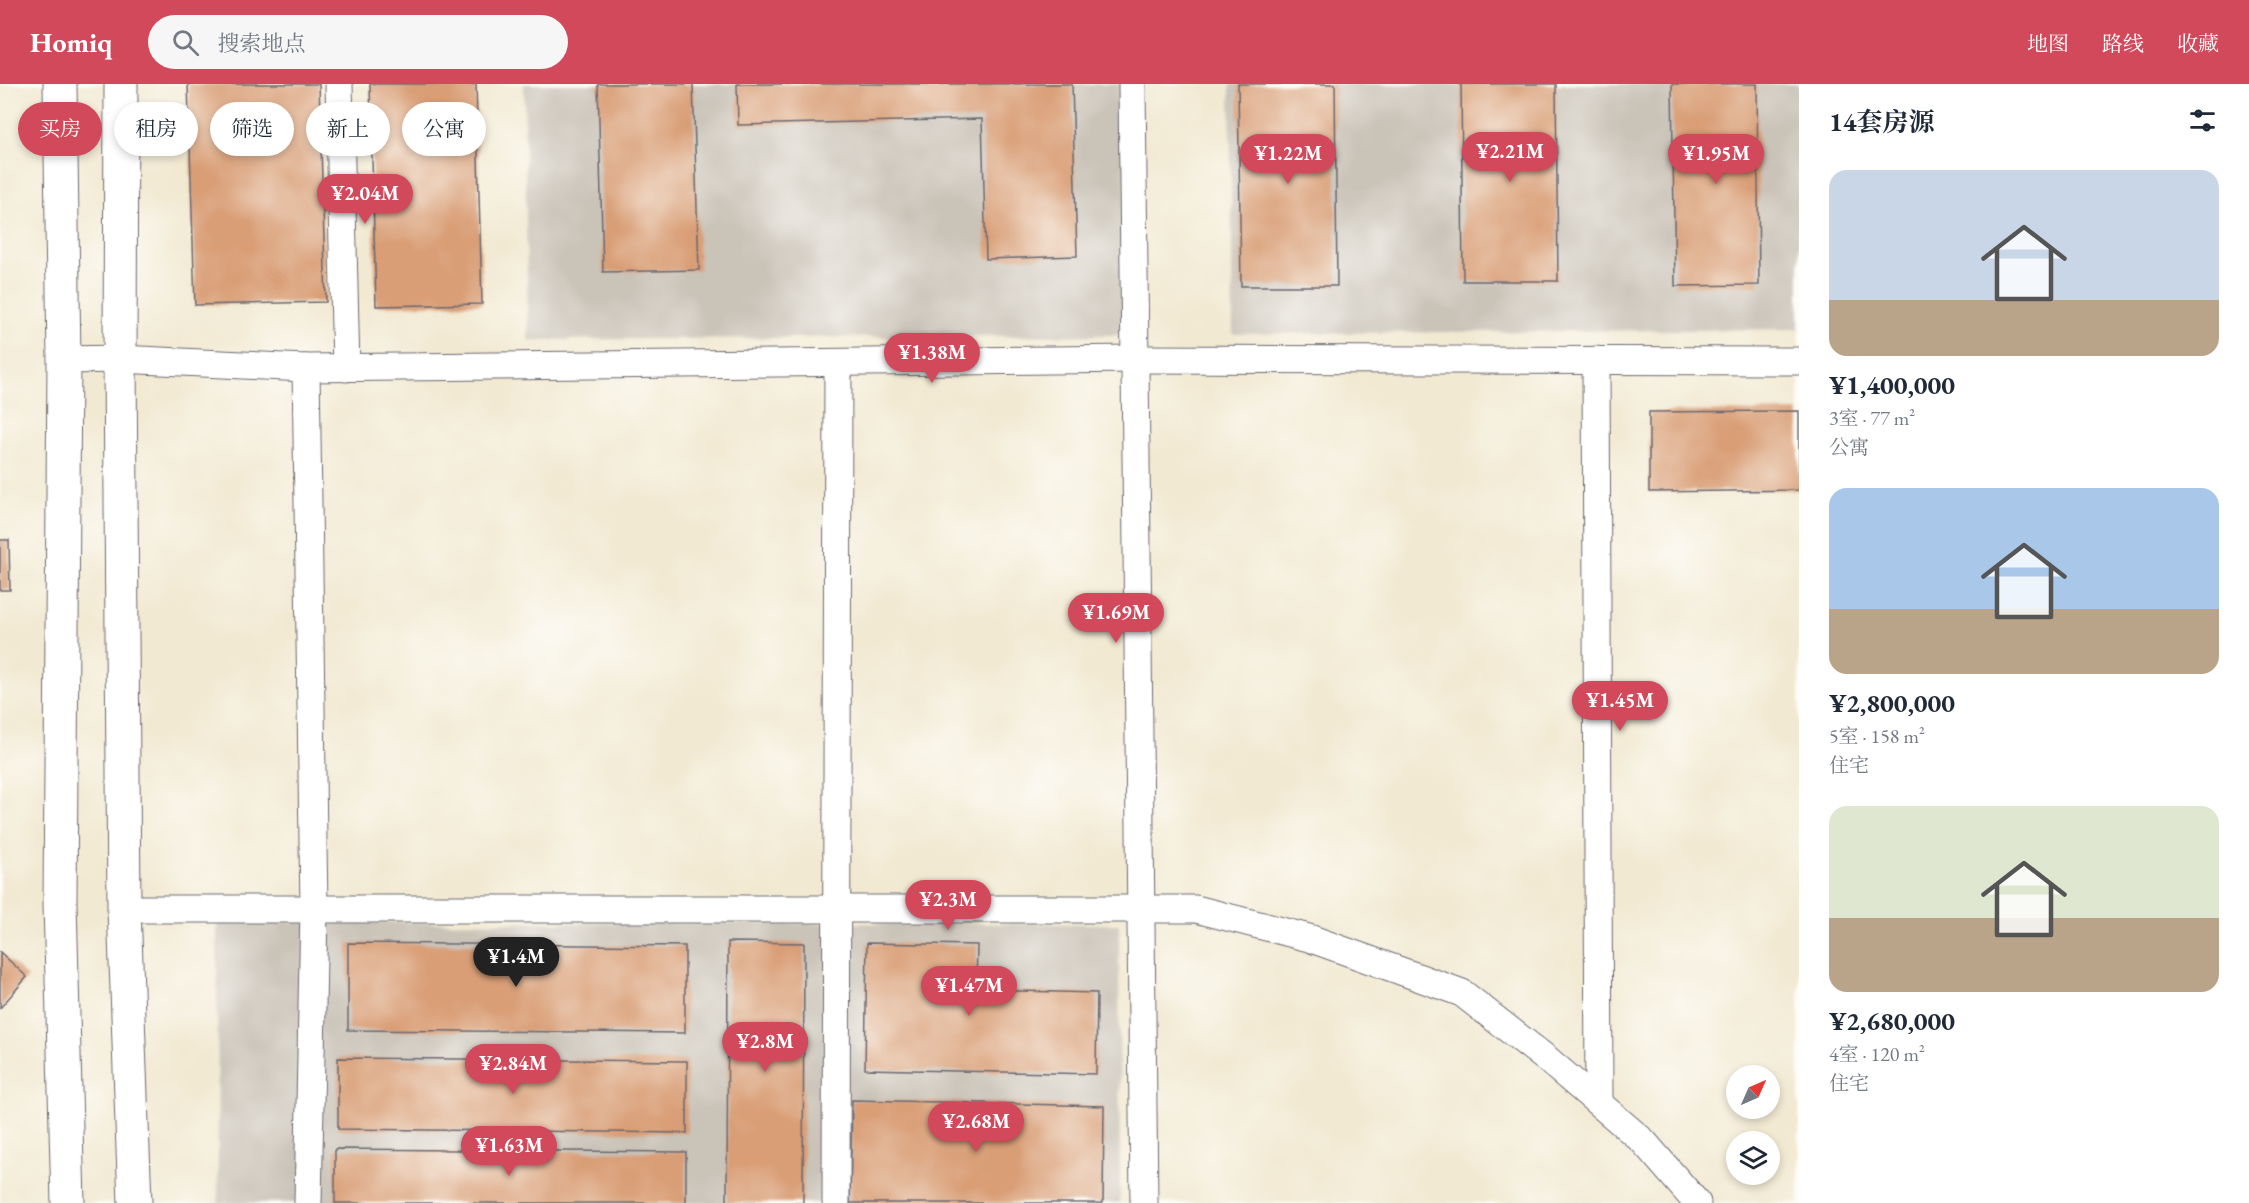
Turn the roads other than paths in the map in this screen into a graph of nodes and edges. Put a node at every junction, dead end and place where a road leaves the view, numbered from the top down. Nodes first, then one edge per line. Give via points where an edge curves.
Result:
1 (60, 84) edge
2 (121, 84) edge
3 (339, 84) edge
4 (1132, 84) edge
5 (120, 359) junction
6 (1136, 359) junction
7 (64, 360) junction
8 (1596, 360) junction
9 (1799, 361) edge
10 (838, 363) junction
11 (306, 368) junction
12 (346, 368) junction
13 (124, 909) junction
14 (314, 909) junction
15 (835, 909) junction
16 (1141, 909) junction
17 (1599, 1103) junction
18 (68, 1203) edge
19 (135, 1203) edge
20 (308, 1203) edge
21 (836, 1203) edge
22 (1144, 1203) edge
23 (1697, 1203) edge

1 - 7 main road
2 - 5 main road
3 - 12 street
4 - 6 street
5 - 7 street
5 - 11 street
5 - 13 main road
6 - 8 street
6 - 10 street
6 - 16 street
7 - 18 main road via 60,903
8 - 9 street
8 - 17 street
10 - 12 street
10 - 15 street
11 - 12 street
11 - 14 street
13 - 14 street
13 - 19 main road
14 - 15 street
14 - 20 street
15 - 16 street
15 - 21 street
16 - 17 street via 1196,909 1309,938 1462,993
16 - 22 street
17 - 23 street via 1644,1142

